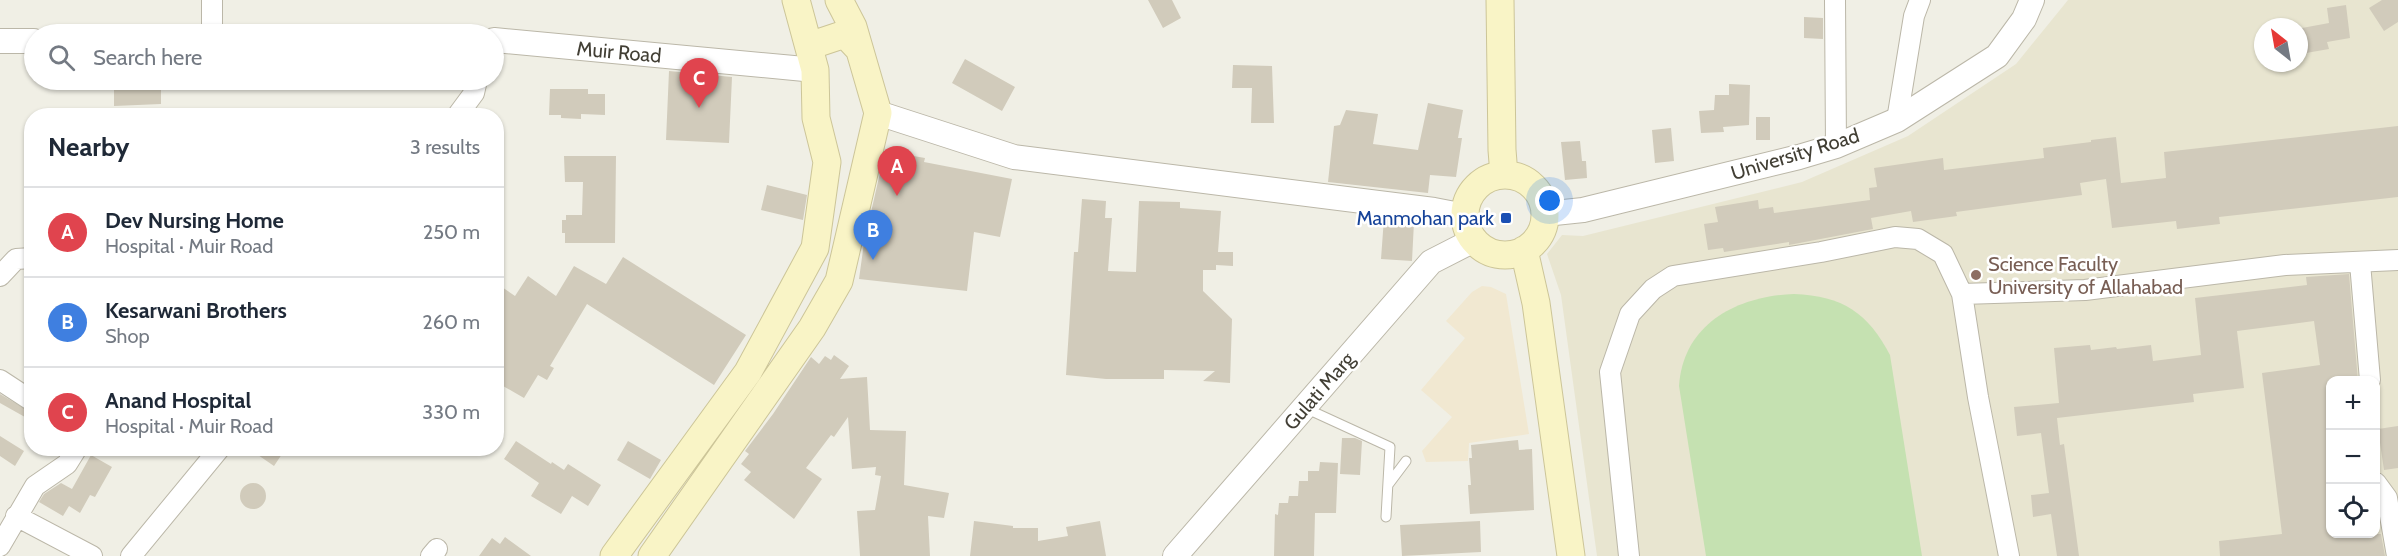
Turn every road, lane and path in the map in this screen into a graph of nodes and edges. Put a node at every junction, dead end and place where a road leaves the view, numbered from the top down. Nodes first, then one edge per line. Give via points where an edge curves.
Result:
1 (212, 0) edge
2 (796, 0) edge
3 (839, 0) edge
4 (1500, 0) edge
5 (1835, 0) edge
6 (1920, 0) edge
7 (2032, 0) edge
8 (212, 24) edge
9 (0, 41) edge
10 (24, 41) edge
11 (504, 41) edge
12 (859, 49) junction
13 (812, 58) junction
14 (475, 90) edge
15 (463, 108) edge
16 (1896, 120) junction
17 (876, 121) junction
18 (822, 140) junction
19 (1836, 146) junction
20 (1504, 175) junction
21 (1545, 214) junction
22 (1469, 228) junction
23 (1524, 249) junction
24 (24, 258) edge
25 (2398, 260) edge
26 (2360, 263) junction
27 (0, 276) edge
28 (1962, 294) junction
29 (2370, 376) edge
30 (0, 380) edge
31 (24, 396) edge
32 (1304, 407) junction
33 (72, 456) edge
34 (213, 456) edge
35 (1406, 461) dead end
36 (2377, 484) edge
37 (1388, 485) junction
38 (16, 516) junction
39 (1386, 517) dead end
40 (0, 546) edge
41 (92, 556) edge
42 (131, 556) edge
43 (614, 556) edge
44 (652, 556) edge
45 (1175, 556) edge
46 (1571, 556) edge
47 (1629, 556) edge
48 (2009, 556) edge
49 (2397, 556) edge

1 - 8 street
2 - 13 main road
3 - 12 main road
4 - 20 main road
5 - 19 street
6 - 16 street
7 - 16 street, University Road via 2024,19 1997,56
9 - 10 street
11 - 13 street, Muir Road
12 - 13 main road via 845,34
12 - 17 main road
13 - 18 main road via 816,118
14 - 15 street
16 - 19 street, University Road
17 - 18 main road via 839,152
17 - 22 street via 1014,157 1434,210
17 - 44 main road via 838,281 812,328
18 - 43 main road via 828,162 814,248 748,372
19 - 21 street, University Road via 1583,210
20 - 21 main road via 1520,177 1533,186 1542,198
20 - 22 main road via 1489,178 1476,187 1467,201
21 - 23 main road via 1540,235
22 - 23 main road via 1484,249 1497,254
22 - 32 street, Gulati Marg via 1431,262
23 - 46 main road via 1536,303
24 - 27 street via 16,259
25 - 26 street
26 - 28 street via 2285,264 2085,290
26 - 29 street
28 - 47 street via 1943,254 1918,239 1895,237 1673,276 1653,289 1630,314 1610,372
28 - 48 street
30 - 31 street
32 - 37 lane via 1389,447
32 - 45 street, Gulati Marg
33 - 38 street via 67,464 35,486
34 - 42 street
35 - 37 lane
36 - 49 street via 2386,498
37 - 39 lane
38 - 40 street
38 - 41 street

